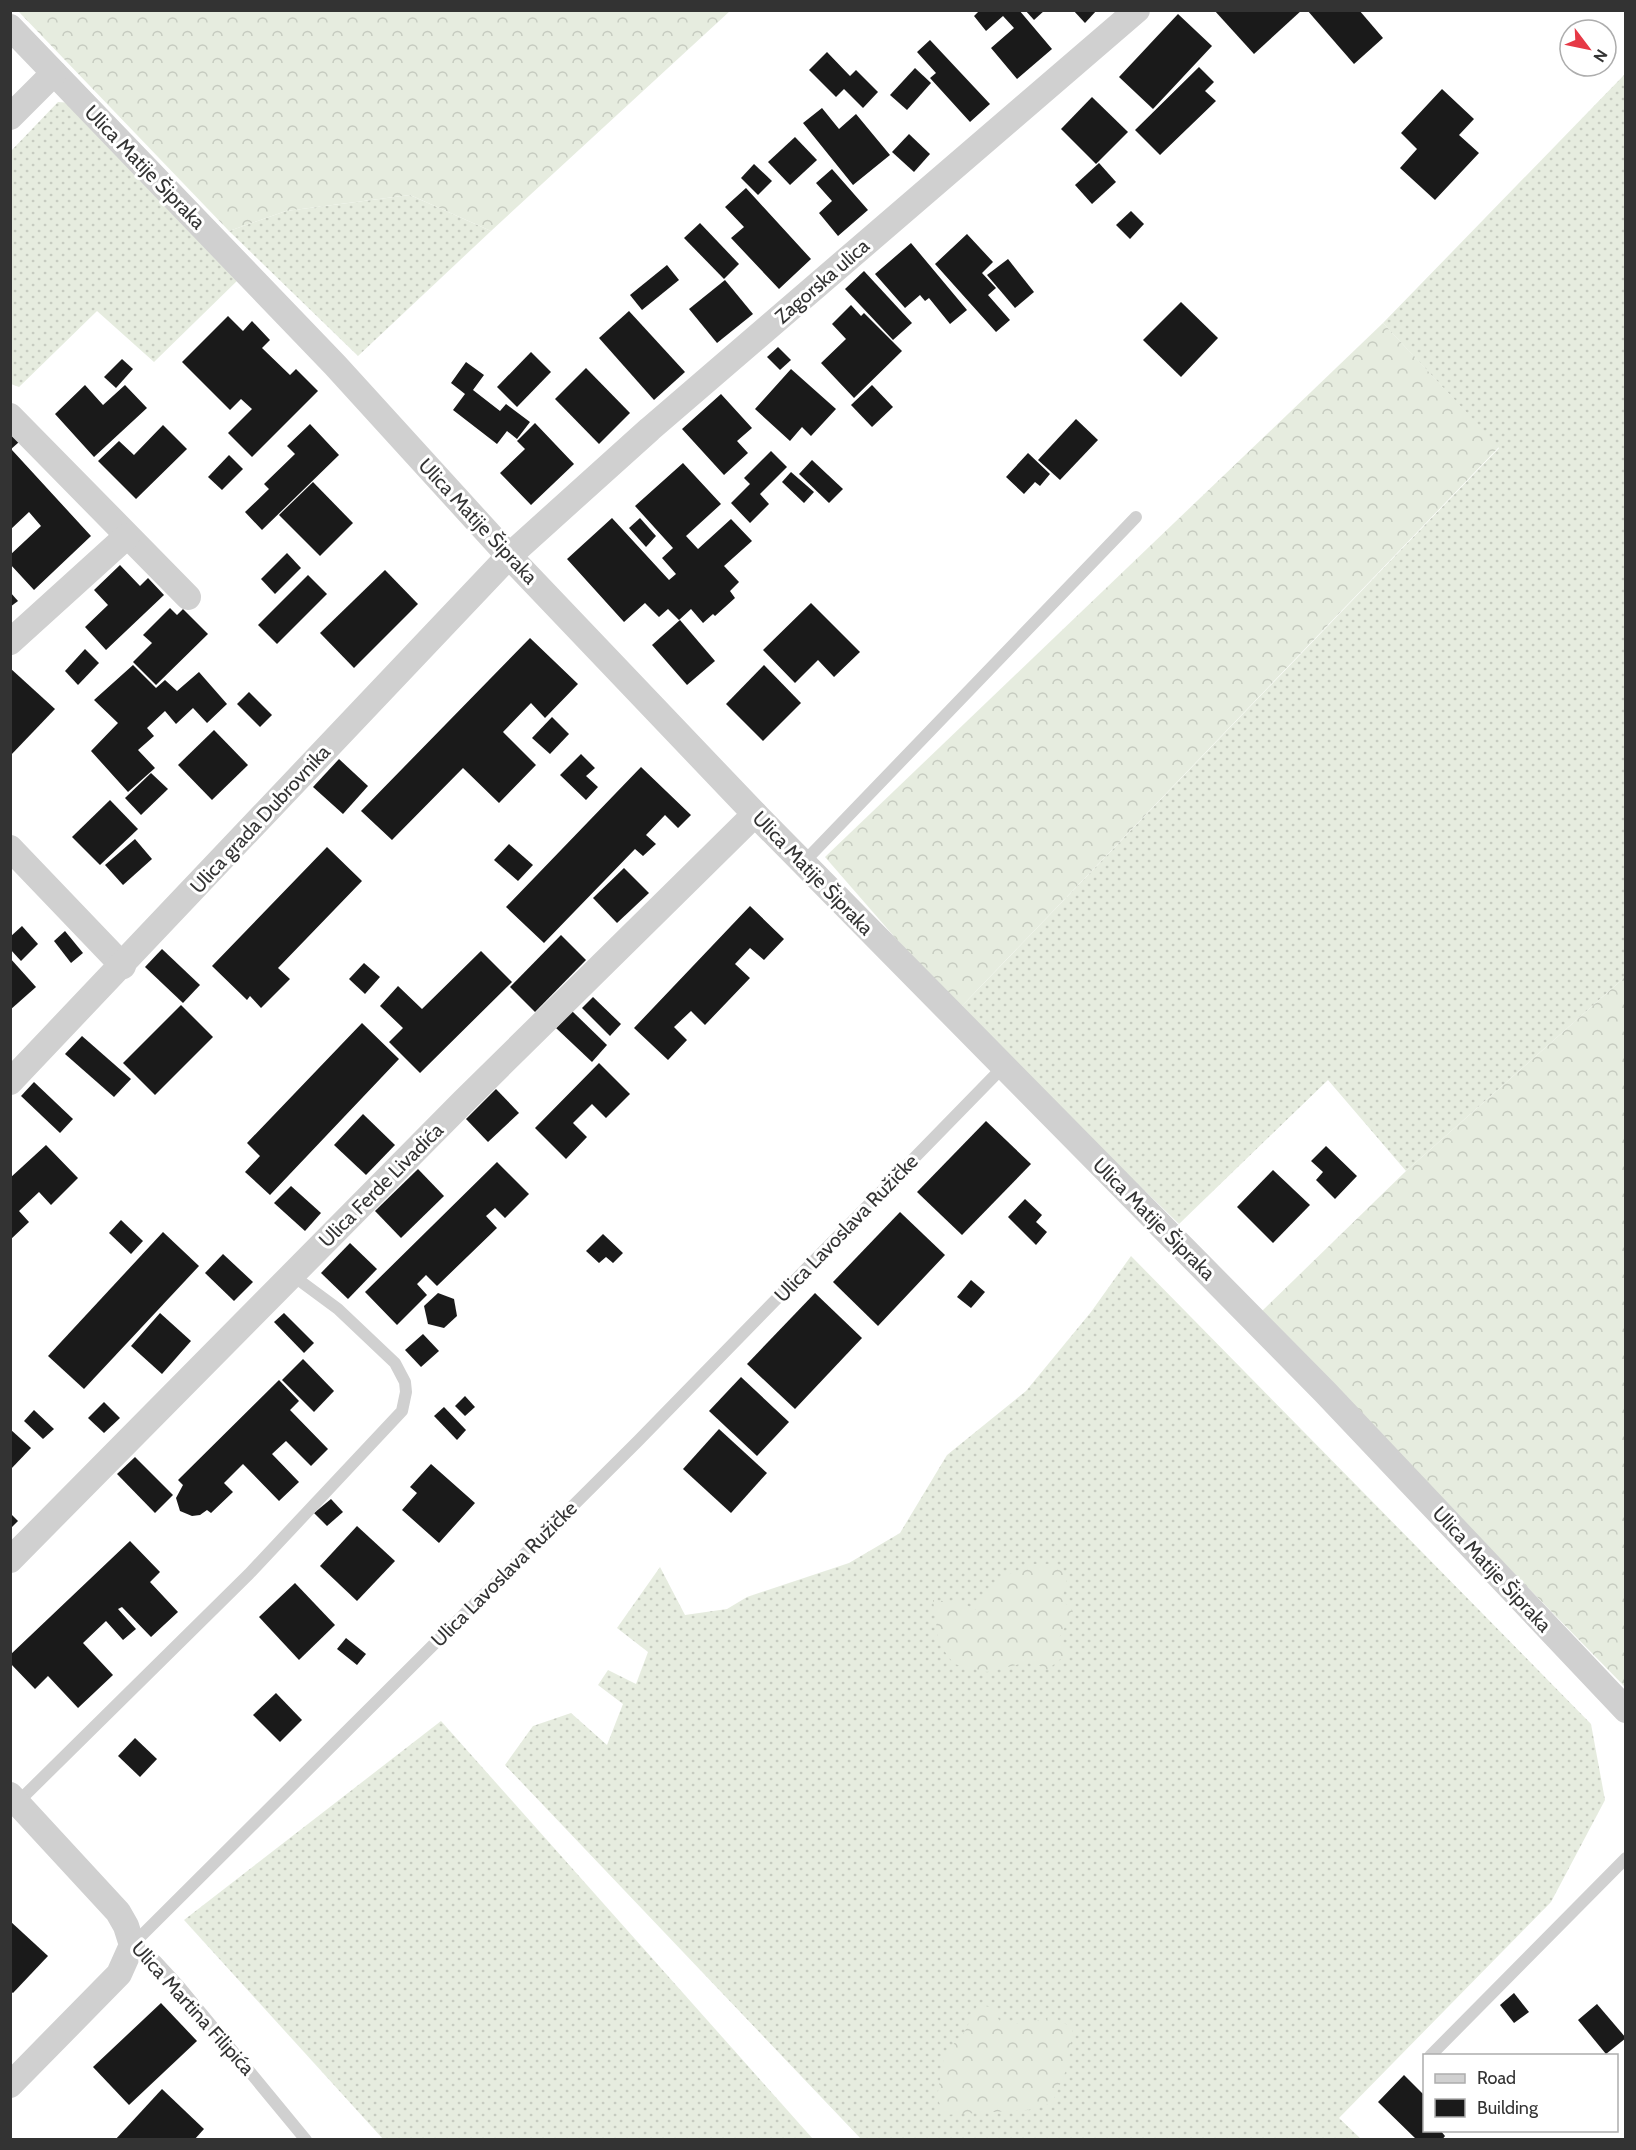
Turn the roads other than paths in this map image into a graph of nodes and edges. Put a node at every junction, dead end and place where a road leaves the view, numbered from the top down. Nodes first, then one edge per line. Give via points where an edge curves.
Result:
1 (1137, 10) edge
2 (10, 27) edge
3 (54, 73) junction
4 (10, 117) edge
5 (10, 416) edge
6 (1136, 517) dead end
7 (126, 536) junction
8 (509, 555) junction
9 (188, 597) dead end
10 (10, 642) edge
11 (756, 814) junction
12 (10, 848) edge
13 (803, 863) junction
14 (123, 966) junction
15 (1004, 1066) junction
16 (10, 1082) edge
17 (291, 1275) junction
18 (10, 1560) edge
19 (1626, 1710) edge
20 (14, 1799) edge
21 (1626, 1858) edge
22 (132, 1945) junction
23 (1432, 2054) edge
24 (10, 2085) edge
25 (306, 2139) edge

1 - 8 street, Zagorska ulica
2 - 3 street, Ulica Matije Šipraka
3 - 4 street
3 - 8 street, Ulica Matije Šipraka via 335,365
5 - 7 street
6 - 13 lane
7 - 9 street
7 - 10 street
8 - 11 street, Ulica Matije Šipraka
8 - 14 street, Ulica grada Dubrovnika
11 - 13 street, Ulica Matije Šipraka
11 - 17 street, Ulica Ferde Livadića
12 - 14 street
13 - 15 street, Ulica Matije Šipraka
14 - 16 street, Ulica grada Dubrovnika
15 - 19 street, Ulica Matije Šipraka via 1317,1384
15 - 22 lane, Ulica Lavoslava Ružičke via 638,1441
17 - 18 street, Ulica Ferde Livadića
17 - 20 lane via 338,1309 395,1363 405,1382 402,1411 242,1582
20 - 22 street, Ulica Martina Filipića via 118,1912
21 - 23 lane
22 - 24 street, Ulica Lavoslava Ružičke via 119,1974
22 - 25 lane, Ulica Martina Filipića via 156,1961 179,1986

